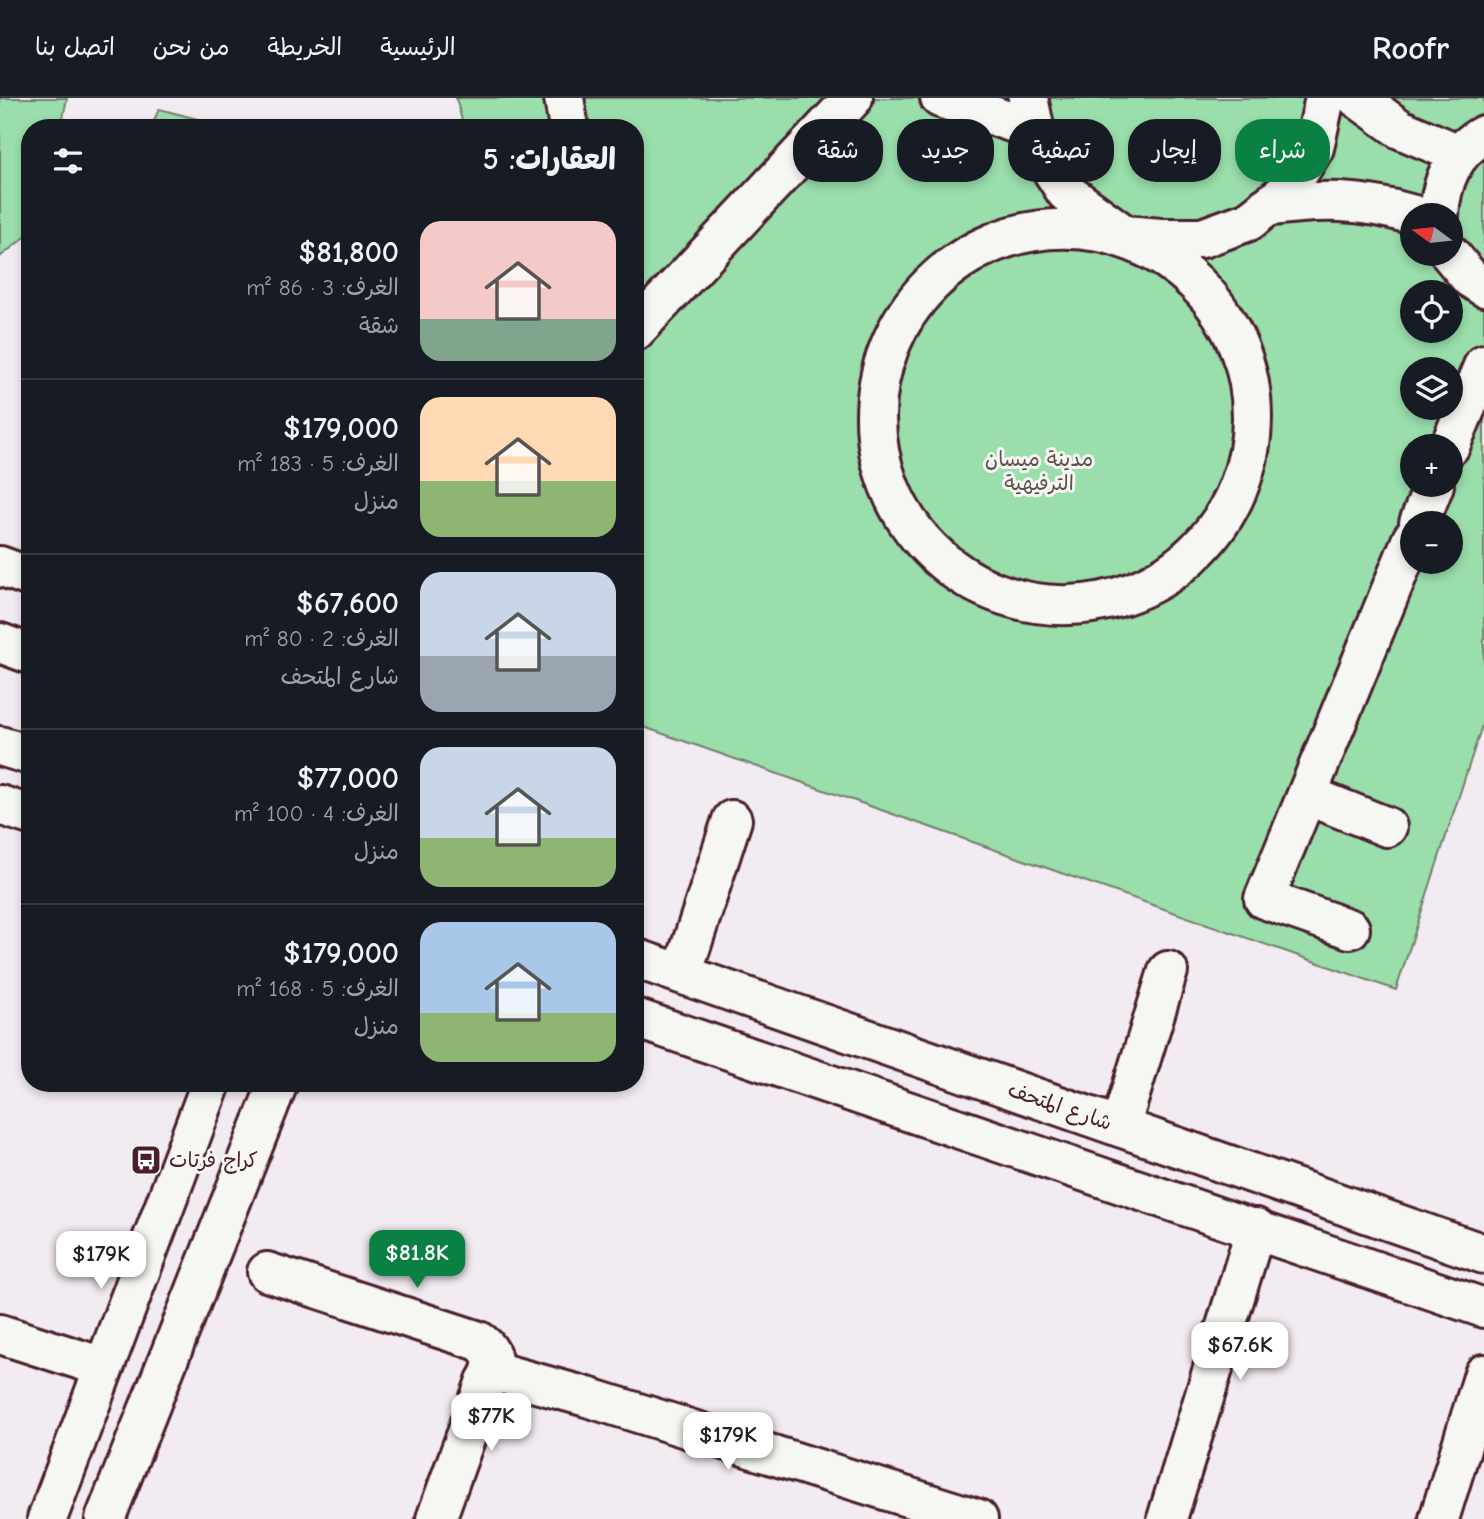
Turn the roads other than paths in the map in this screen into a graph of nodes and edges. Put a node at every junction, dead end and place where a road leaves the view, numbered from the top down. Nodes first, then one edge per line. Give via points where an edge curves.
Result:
1 (564, 98) edge
2 (853, 98) edge
3 (940, 98) edge
4 (1325, 98) edge
5 (1357, 98) edge
6 (1031, 114) edge
7 (568, 119) edge
8 (1471, 145) edge
9 (1439, 203) edge
10 (1266, 207) junction
11 (1400, 211) edge
12 (1125, 235) junction
13 (1460, 266) edge
14 (1484, 286) edge
15 (644, 321) edge
16 (1484, 364) edge
17 (1465, 430) edge
18 (0, 566) edge
19 (1400, 568) edge
20 (21, 574) edge
21 (0, 643) edge
22 (21, 651) edge
23 (0, 746) edge
24 (21, 752) edge
25 (1307, 795) junction
26 (0, 805) edge
27 (21, 812) edge
28 (732, 820) dead end
29 (1388, 827) dead end
30 (1350, 929) dead end
31 (644, 961) edge
32 (1168, 971) dead end
33 (682, 974) junction
34 (644, 1021) edge
35 (208, 1092) edge
36 (274, 1092) edge
37 (1120, 1127) junction
38 (176, 1174) junction
39 (234, 1196) junction
40 (1256, 1228) junction
41 (1484, 1254) edge
42 (267, 1272) dead end
43 (1484, 1308) edge
44 (0, 1334) edge
45 (103, 1367) junction
46 (493, 1371) junction
47 (1484, 1374) edge
48 (47, 1519) edge
49 (105, 1519) edge
50 (436, 1519) edge
51 (978, 1519) edge
52 (1167, 1519) edge
53 (1439, 1519) edge

1 - 7 street
2 - 15 street
3 - 6 street
4 - 10 street via 1314,148 1288,190
5 - 8 street via 1400,129
6 - 12 street via 1039,150 1066,192
8 - 9 street via 1447,174
10 - 11 street via 1340,200
10 - 12 street via 1249,221 1202,238
12 - 12 street via 1040,228 979,247 928,285 892,338 875,399 880,463 906,522 949,568 1005,598 1068,608 1130,596 1185,563 1227,515 1250,455 1252,391 1234,331 1195,279
13 - 14 street
16 - 17 street
18 - 20 street
19 - 25 street
21 - 22 street
23 - 24 street
25 - 29 street
25 - 30 street via 1264,899
26 - 27 street
28 - 33 street
31 - 33 street, شارع المتحف
32 - 37 street
33 - 37 street, شارع المتحف
34 - 40 street
35 - 38 street
36 - 39 street
37 - 41 street, شارع المتحف
38 - 39 street
38 - 45 street
39 - 49 street
40 - 43 street
40 - 52 street
42 - 46 street via 479,1341 492,1356
44 - 45 street
45 - 48 street
46 - 50 street
46 - 51 street
47 - 53 street

